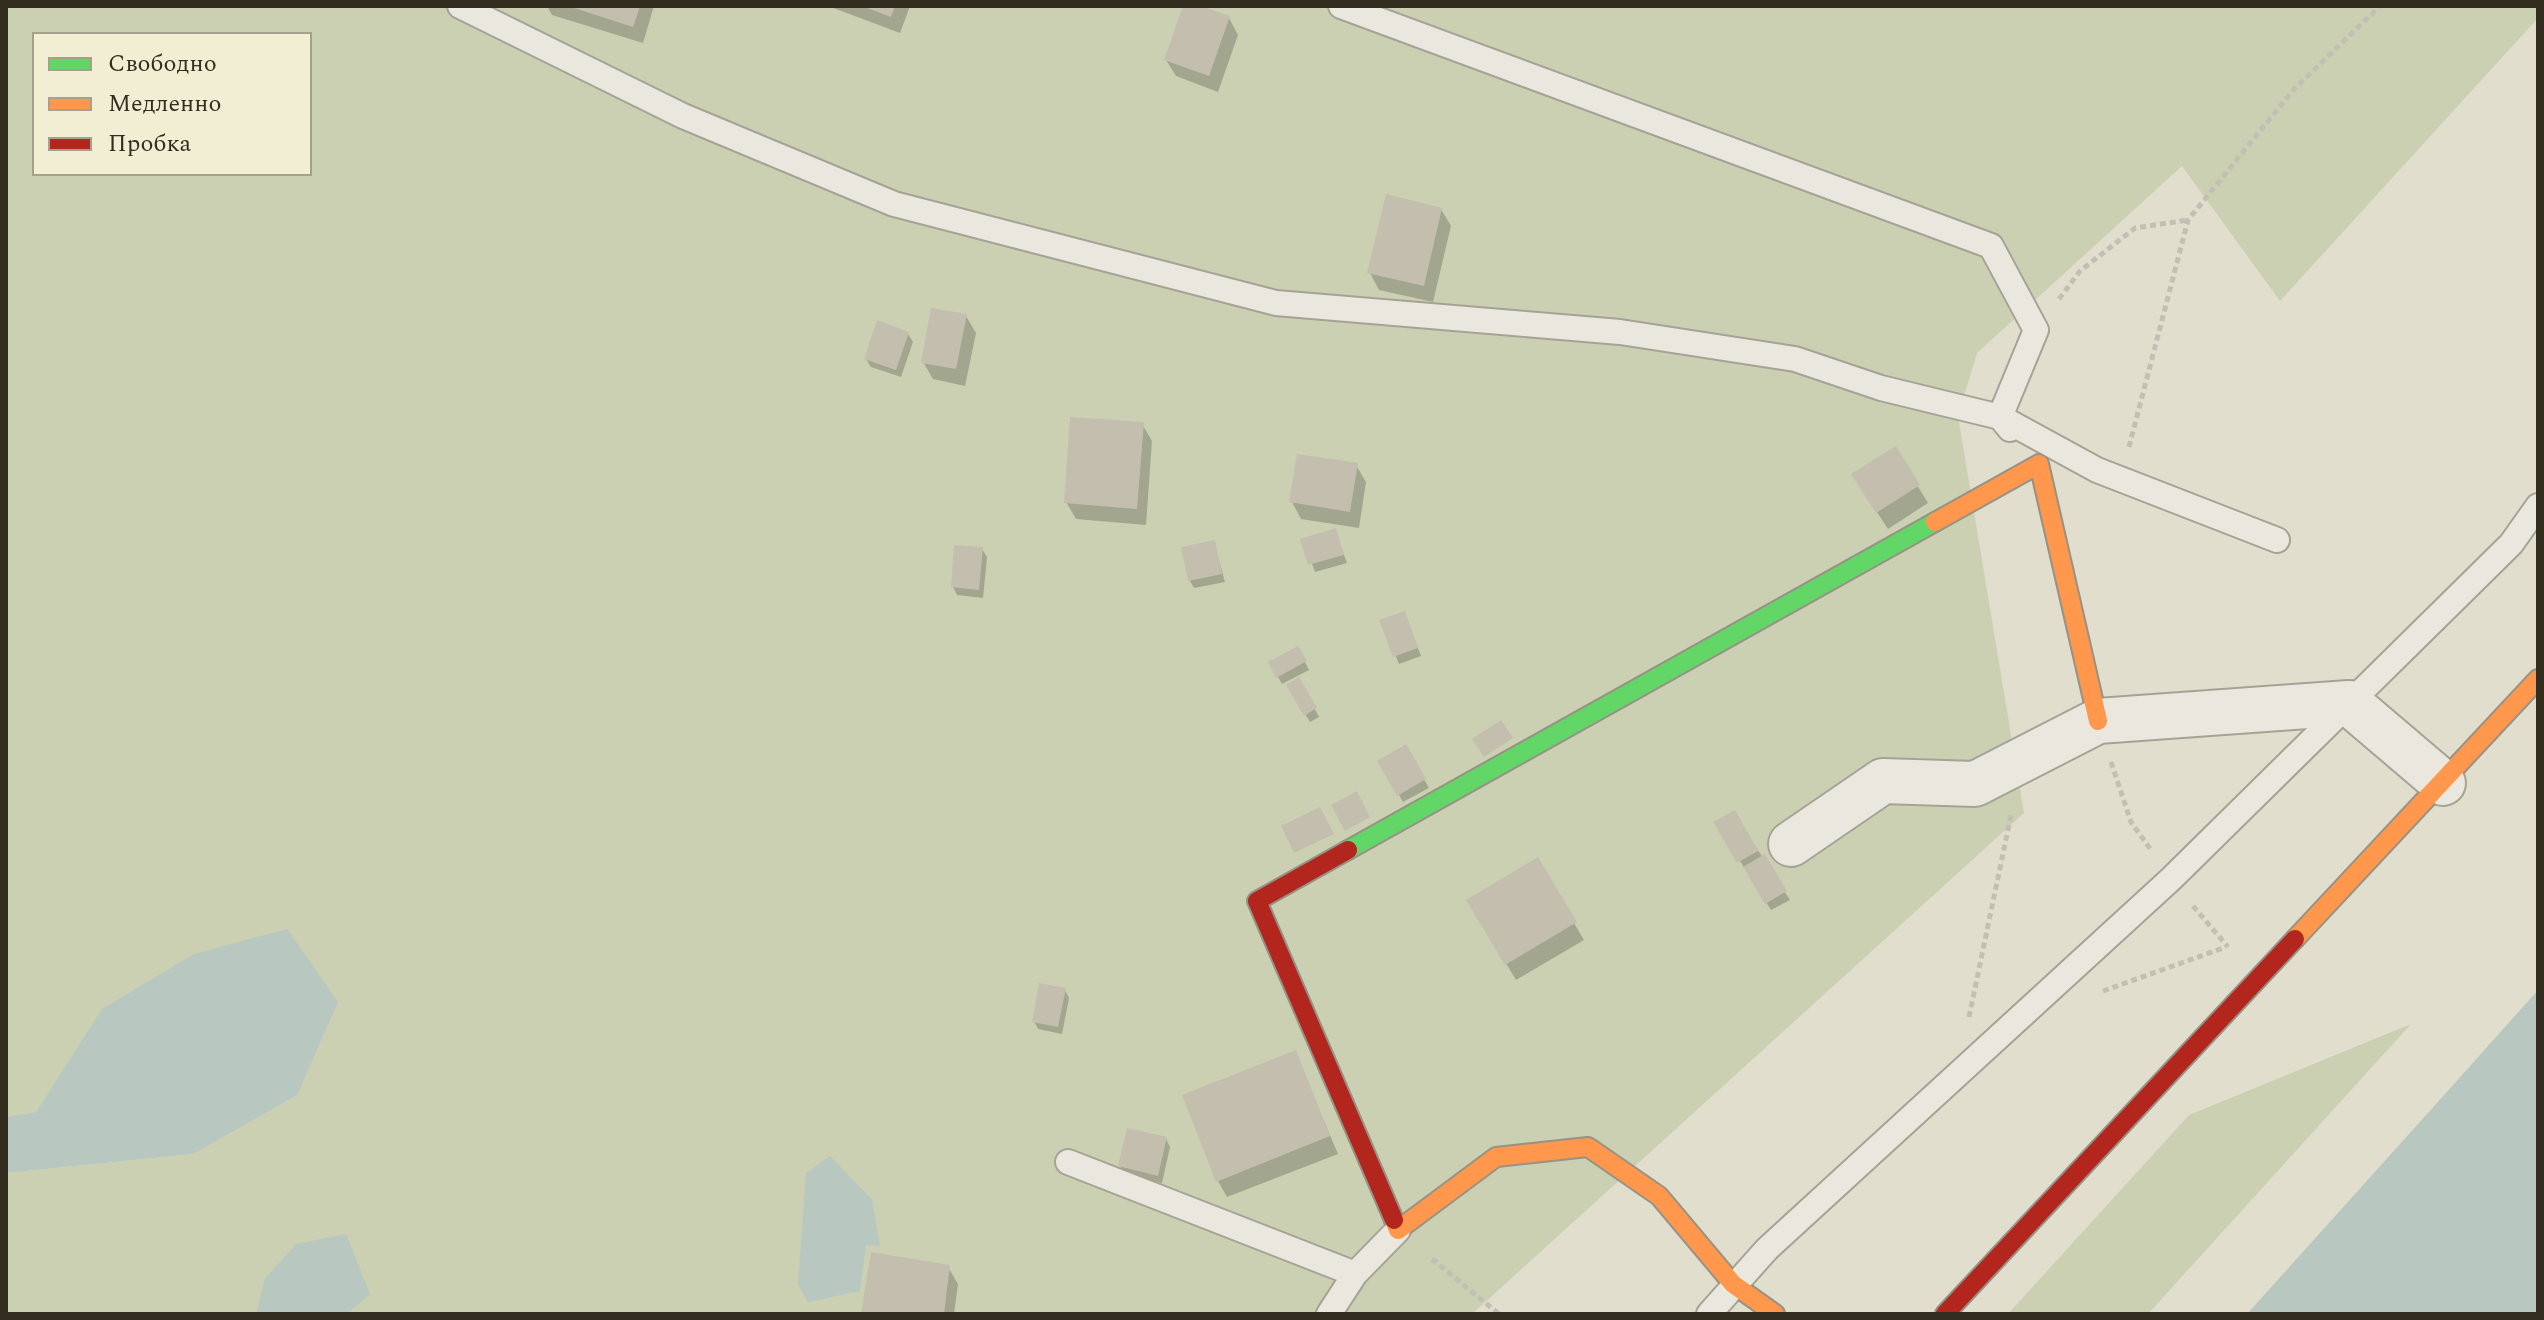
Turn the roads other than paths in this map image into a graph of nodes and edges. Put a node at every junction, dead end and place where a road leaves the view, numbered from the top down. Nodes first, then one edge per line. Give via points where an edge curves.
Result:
1 (460, 6) edge
2 (1341, 6) edge
3 (2000, 417) junction
4 (2039, 464) junction
5 (2538, 506) edge
6 (2277, 540) dead end
7 (2538, 679) edge
8 (2349, 703) junction
9 (2098, 721) junction
10 (2443, 783) junction
11 (1791, 844) dead end
12 (1068, 1162) dead end
13 (1398, 1230) junction
14 (1355, 1274) junction
15 (1733, 1284) junction
16 (1329, 1314) edge
17 (1709, 1314) edge
18 (1775, 1314) edge
19 (1945, 1314) edge

1 - 3 lane via 683,116 894,204 1276,303 1620,332 1766,354
2 - 3 lane via 1991,246 2036,330
3 - 4 lane
3 - 6 lane via 2069,456
4 - 9 street
4 - 13 street via 1257,901
5 - 8 lane via 2511,544
7 - 10 street
8 - 9 street
8 - 10 street
8 - 15 lane via 2171,879
9 - 11 street via 1975,784 1883,781
10 - 19 street
12 - 14 lane
13 - 14 lane
13 - 15 street via 1496,1157 1588,1147 1659,1196
14 - 16 lane
15 - 17 lane
15 - 18 street

